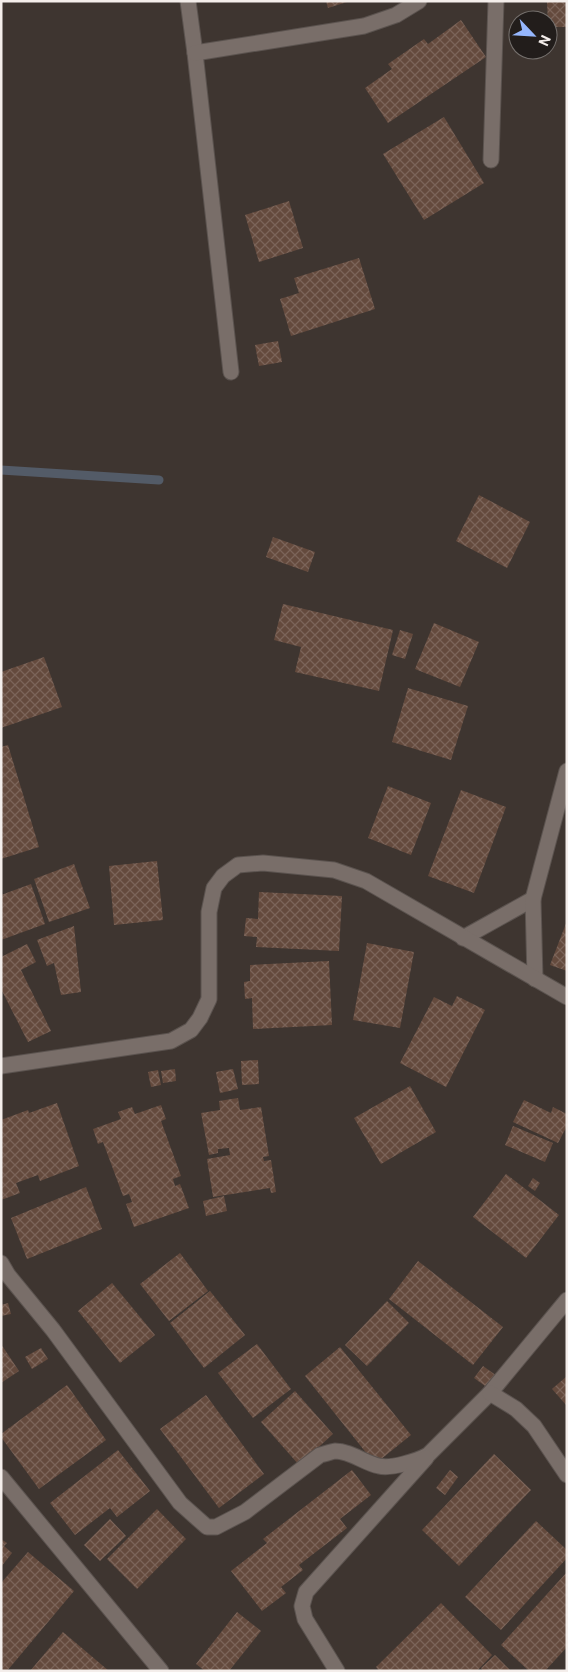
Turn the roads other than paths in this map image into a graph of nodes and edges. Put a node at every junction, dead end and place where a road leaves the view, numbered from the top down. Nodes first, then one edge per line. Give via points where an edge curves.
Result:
1 (188, 1) edge
2 (419, 1) edge
3 (496, 1) edge
4 (195, 53) junction
5 (491, 160) dead end
6 (231, 372) dead end
7 (567, 771) edge
8 (533, 899) junction
9 (463, 938) junction
10 (535, 979) junction
11 (567, 997) edge
12 (1, 1066) edge
13 (4, 1272) edge
14 (567, 1300) edge
15 (490, 1393) junction
16 (428, 1455) junction
17 (567, 1475) edge
18 (1, 1477) edge
19 (161, 1671) edge
20 (337, 1671) edge

1 - 4 street
2 - 4 street via 396,15 364,26
3 - 5 street
4 - 6 street
7 - 8 street
8 - 9 street
8 - 10 street
9 - 10 street
9 - 12 street via 366,881 334,870 263,863 238,865 214,888 209,912 209,999 190,1030 171,1041
10 - 11 street
13 - 16 street via 53,1330 180,1503 207,1527 216,1527 245,1512 320,1455 334,1451 350,1454 382,1467 415,1462
14 - 15 street
15 - 16 street
15 - 17 street via 516,1409 534,1426
16 - 20 street via 306,1592 302,1606 305,1619
18 - 19 street

